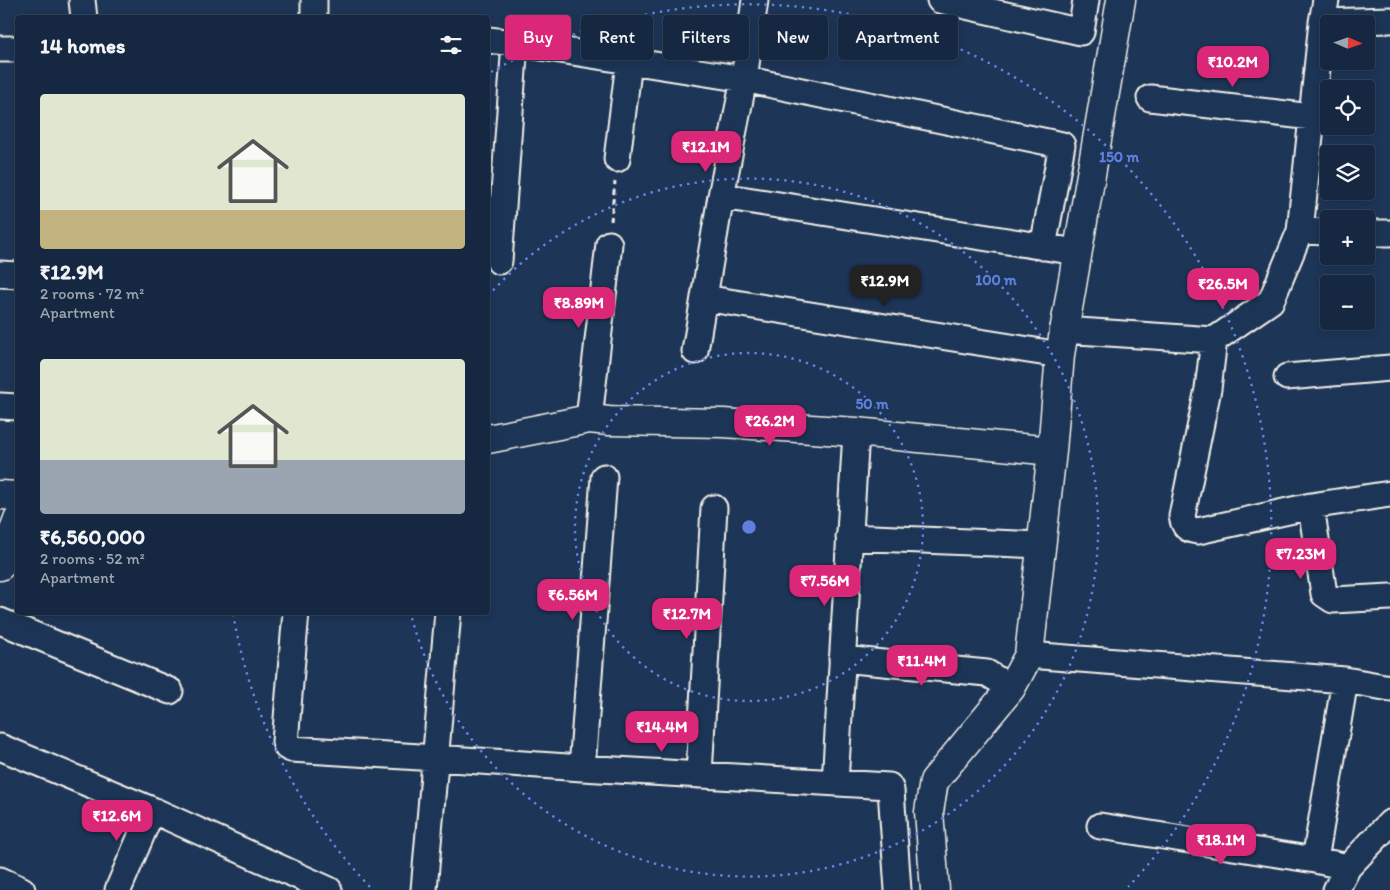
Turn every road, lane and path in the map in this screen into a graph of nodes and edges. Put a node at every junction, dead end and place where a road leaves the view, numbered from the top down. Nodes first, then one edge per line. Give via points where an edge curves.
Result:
1 (82, 0) edge
2 (314, 0) edge
3 (755, 0) edge
4 (940, 0) edge
5 (1086, 0) edge
6 (1120, 0) edge
7 (1324, 11) edge
8 (84, 15) edge
9 (314, 15) edge
10 (1390, 20) edge
11 (490, 40) edge
12 (505, 42) edge
13 (15, 48) edge
14 (0, 49) edge
15 (571, 52) edge
16 (514, 60) edge
17 (629, 62) junction
18 (744, 79) junction
19 (1150, 98) dead end
20 (1312, 117) junction
21 (617, 159) joint
22 (722, 196) junction
23 (1300, 231) junction
24 (1320, 232) edge
25 (1375, 232) edge
26 (1390, 233) edge
27 (609, 244) joint
28 (1043, 246) junction
29 (1077, 252) junction
30 (499, 261) dead end
31 (0, 274) edge
32 (15, 275) edge
33 (704, 298) junction
34 (1214, 340) junction
35 (1062, 342) junction
36 (695, 351) dead end
37 (1390, 368) edge
38 (1287, 377) dead end
39 (0, 406) edge
40 (15, 407) edge
41 (589, 419) junction
42 (856, 432) junction
43 (490, 439) edge
44 (1052, 452) junction
45 (604, 477) dead end
46 (1390, 494) edge
47 (0, 495) edge
48 (15, 496) edge
49 (1311, 506) junction
50 (714, 508) dead end
51 (15, 527) edge
52 (849, 537) junction
53 (1042, 545) junction
54 (0, 566) edge
55 (1390, 597) edge
56 (296, 615) edge
57 (448, 615) edge
58 (0, 622) edge
59 (1029, 655) junction
60 (842, 659) junction
61 (1345, 680) junction
62 (1011, 688) junction
63 (1390, 688) edge
64 (170, 691) dead end
65 (0, 747) edge
66 (436, 758) junction
67 (582, 768) junction
68 (699, 775) junction
69 (834, 784) junction
70 (152, 810) junction
71 (1390, 823) edge
72 (1100, 826) dead end
73 (1315, 860) junction
74 (1348, 867) junction
75 (0, 880) edge
76 (22, 890) edge
77 (118, 890) edge
78 (329, 890) edge
79 (424, 890) edge
80 (898, 890) edge
81 (935, 890) edge
82 (1336, 890) edge

1 - 8 street
2 - 9 street
3 - 18 street
4 - 5 street via 1081,32
6 - 29 street
7 - 10 street
7 - 20 street
11 - 12 street
13 - 14 street
15 - 17 street
16 - 30 street
17 - 18 street
17 - 21 street
18 - 22 street
18 - 28 street via 1062,145
19 - 20 street
20 - 23 street
21 - 27 path
22 - 28 street
22 - 33 street
23 - 24 street
23 - 34 street via 1271,301
25 - 26 street
27 - 41 street
28 - 29 street
29 - 35 street
31 - 32 street
33 - 35 street
33 - 36 street
34 - 35 street
34 - 49 street via 1208,389 1182,516 1184,525 1198,531
35 - 44 street
37 - 38 street
39 - 40 street
41 - 42 street via 723,423
41 - 43 street
42 - 44 street
42 - 52 street
44 - 53 street
45 - 67 street
46 - 49 street
47 - 48 street
49 - 55 street via 1324,594 1333,600
50 - 68 street
51 - 54 street
52 - 53 street
52 - 60 street
53 - 59 street
56 - 66 street via 287,747
57 - 66 street
58 - 64 street
59 - 61 street
59 - 62 street
60 - 62 street via 987,674
60 - 69 street
61 - 63 street
61 - 73 street
62 - 81 street via 934,781 929,812
65 - 70 street
66 - 67 street
66 - 79 street
67 - 68 street
68 - 69 street
69 - 80 street via 883,785 891,790
70 - 77 street
70 - 78 street
71 - 74 street
72 - 73 street
73 - 74 street
74 - 82 street
75 - 76 street

